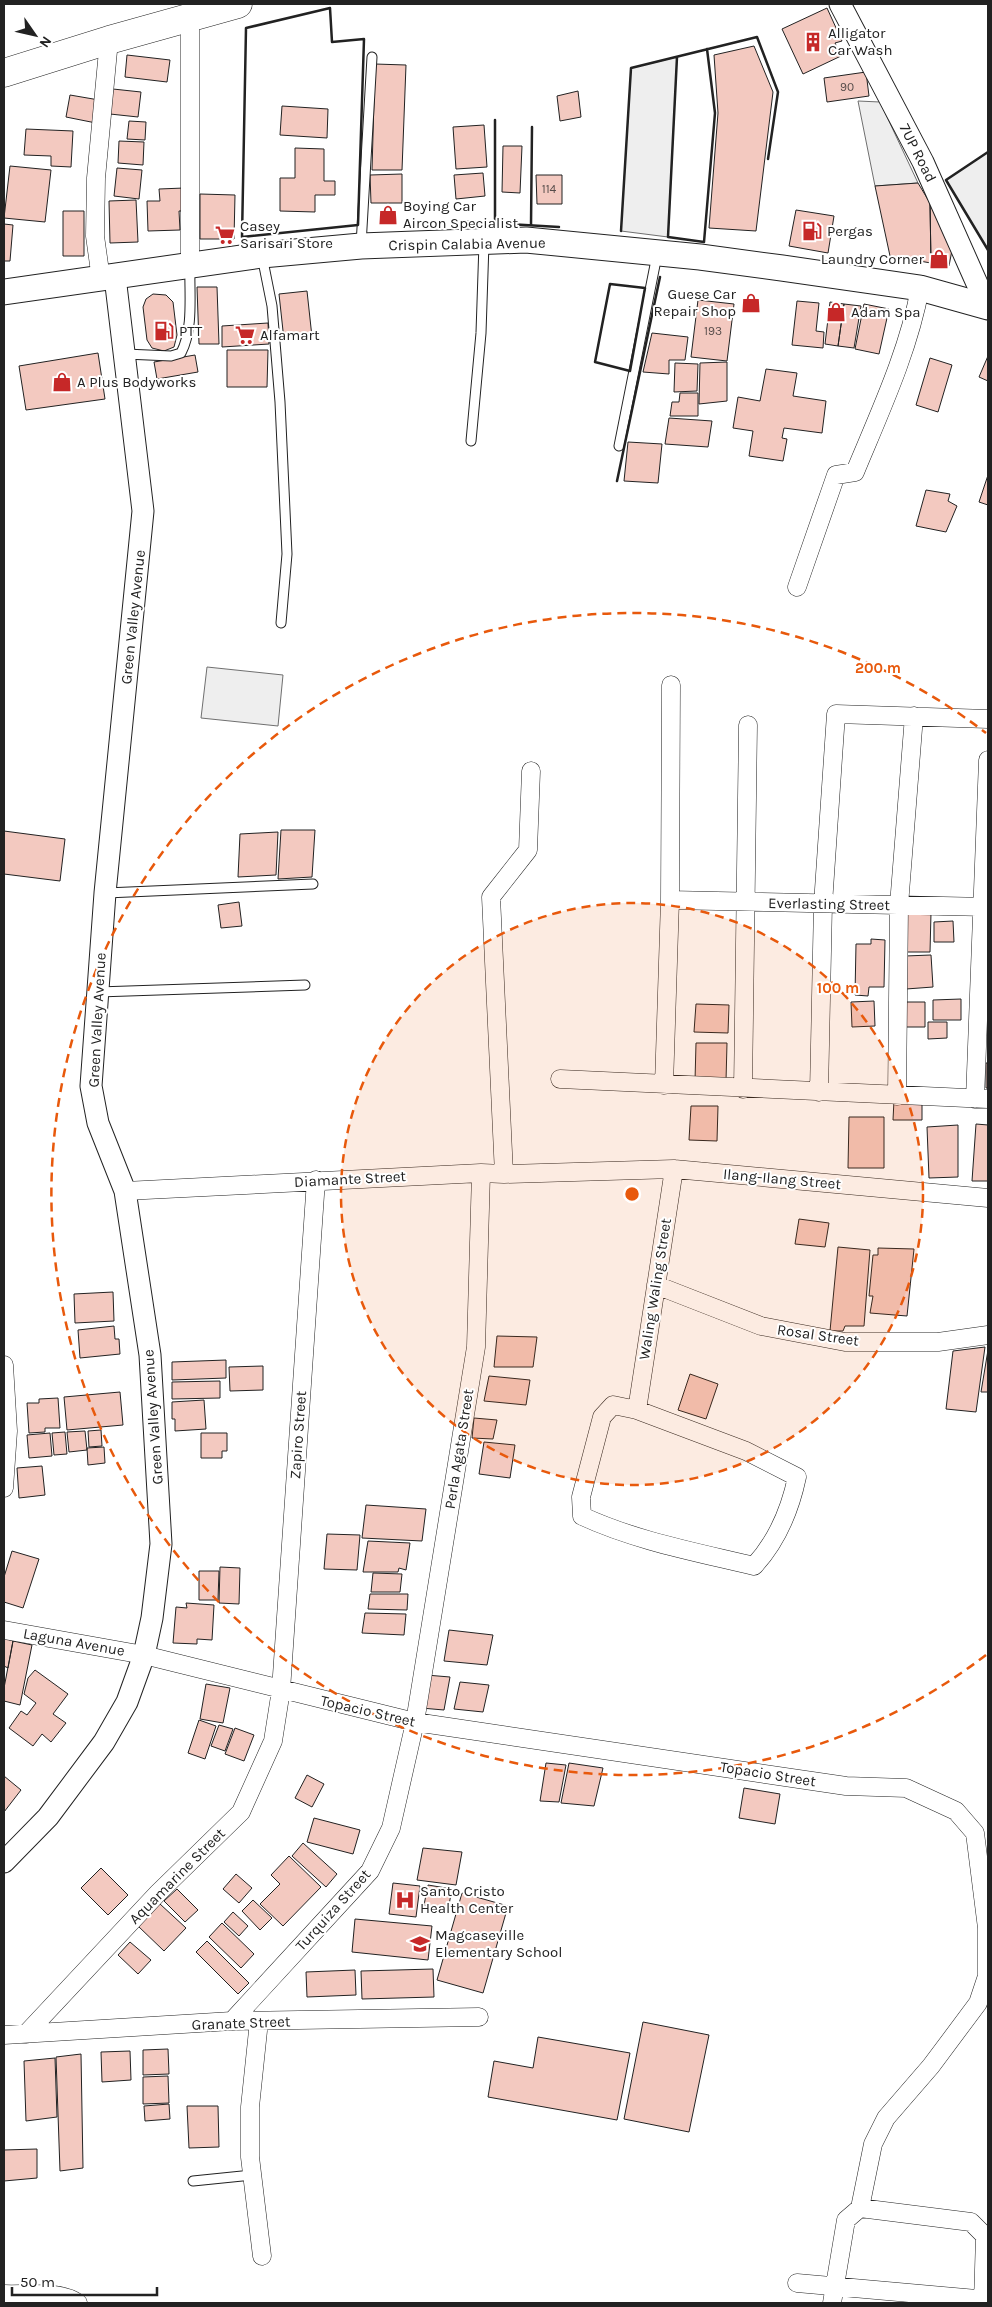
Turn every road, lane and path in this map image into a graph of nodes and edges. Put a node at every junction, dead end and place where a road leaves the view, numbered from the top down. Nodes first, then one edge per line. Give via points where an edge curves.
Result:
1 (238, 4) edge
2 (840, 4) edge
3 (192, 10) edge
4 (109, 40) junction
5 (372, 58) dead end
6 (4, 73) edge
7 (484, 241) junction
8 (361, 246) junction
9 (658, 253) junction
10 (262, 255) junction
11 (190, 266) junction
12 (108, 278) junction
13 (920, 288) junction
14 (4, 292) edge
15 (988, 307) edge
16 (125, 354) junction
17 (471, 441) dead end
18 (619, 446) dead end
19 (797, 587) dead end
20 (281, 623) dead end
21 (671, 685) dead end
22 (914, 716) junction
23 (988, 719) edge
24 (748, 725) dead end
25 (988, 760) edge
26 (531, 771) dead end
27 (313, 884) dead end
28 (106, 893) junction
29 (670, 900) junction
30 (746, 902) junction
31 (823, 904) junction
32 (900, 905) junction
33 (986, 907) edge
34 (306, 985) dead end
35 (98, 992) junction
36 (560, 1080) dead end
37 (664, 1085) junction
38 (743, 1089) junction
39 (819, 1092) junction
40 (897, 1096) junction
41 (982, 1099) edge
42 (674, 1169) junction
43 (574, 1172) joint
44 (481, 1173) junction
45 (504, 1174) junction
46 (316, 1180) junction
47 (125, 1192) junction
48 (988, 1198) edge
49 (656, 1285) junction
50 (988, 1335) edge
51 (4, 1365) edge
52 (637, 1410) junction
53 (4, 1488) edge
54 (4, 1630) edge
55 (144, 1655) junction
56 (281, 1690) junction
57 (415, 1722) junction
58 (4, 1862) edge
59 (479, 2017) dead end
60 (232, 2021) junction
61 (259, 2021) junction
62 (26, 2034) junction
63 (4, 2035) edge
64 (252, 2175) junction
65 (193, 2180) dead end
66 (860, 2208) junction
67 (262, 2256) dead end
68 (797, 2283) dead end
69 (4, 2294) edge
70 (834, 2295) edge
71 (904, 2298) edge
72 (985, 2301) edge
73 (78, 2303) edge

1 - 3 main road
2 - 15 street, 7UP Road via 923,162
3 - 4 main road
3 - 11 street
4 - 6 main road
4 - 12 street via 96,178 95,236
5 - 8 lane
7 - 8 main road, Crispin Calabia Avenue
7 - 9 main road, Crispin Calabia Avenue via 526,240
7 - 17 lane via 481,333
8 - 10 main road, Crispin Calabia Avenue
9 - 13 main road, Crispin Calabia Avenue
9 - 18 lane
10 - 11 main road, Crispin Calabia Avenue
10 - 20 lane via 272,306 280,402 287,554
11 - 12 main road, Crispin Calabia Avenue
11 - 16 lane via 188,331 181,353 170,356
12 - 14 main road, Crispin Calabia Avenue
12 - 16 street, Green Valley Avenue
13 - 15 main road, Crispin Calabia Avenue
13 - 19 street via 914,319 872,432 855,472 836,475
16 - 28 street, Green Valley Avenue via 143,511
21 - 29 street
22 - 23 street
22 - 31 street via 836,714
22 - 32 street
24 - 30 street
25 - 33 street
26 - 45 street via 528,850 491,897
27 - 28 lane
28 - 35 street, Green Valley Avenue
29 - 30 street, Everlasting Street
29 - 37 street
30 - 31 street, Everlasting Street
30 - 38 street
31 - 32 street, Everlasting Street
31 - 39 street
32 - 33 street, Everlasting Street
32 - 40 street
33 - 41 street
34 - 35 lane
35 - 47 street, Green Valley Avenue via 91,1086 98,1123
36 - 37 street
37 - 38 street
38 - 39 street
39 - 40 street
40 - 41 street
42 - 43 street, Ilang-Ilang Street
42 - 48 street, Ilang-Ilang Street
42 - 49 street, Waling Waling Street
43 - 45 street, Diamante Street
44 - 45 street, Diamante Street
44 - 46 street, Diamante Street
44 - 57 street, Perla Agata Street via 476,1347
46 - 47 street, Diamante Street
46 - 56 street, Zapiro Street
47 - 55 street, Green Valley Avenue via 150,1355 160,1544 152,1618
49 - 50 street, Rosal Street via 761,1326 845,1342 938,1342
49 - 52 street, Waling Waling Street
51 - 53 street via 8,1431
52 - 52 street via 746,1451 797,1477 791,1503 768,1550 754,1566 682,1550 582,1516 581,1497 602,1417 613,1405
54 - 55 street, Laguna Avenue
55 - 56 street, Topacio Street
55 - 58 street, Green Valley Avenue via 127,1702 104,1742 48,1817
56 - 57 street, Topacio Street
56 - 62 street, Aquamarine Street via 273,1741 241,1812 158,1893
57 - 60 street, Turquiza Street via 391,1828 370,1871
57 - 66 street, Topacio Street via 846,1786 906,1788 956,1811 975,1833 987,1928 987,1976 978,2003 931,2066 886,2118 873,2144
59 - 61 street, Granate Street
60 - 61 street, Granate Street
60 - 62 street, Granate Street
61 - 64 street via 250,2107
62 - 63 street, Granate Street
64 - 65 lane
64 - 67 street
66 - 70 street via 846,2220
66 - 72 street via 971,2222 985,2236
68 - 70 street
69 - 73 street via 56,2296
70 - 71 street
71 - 72 street

